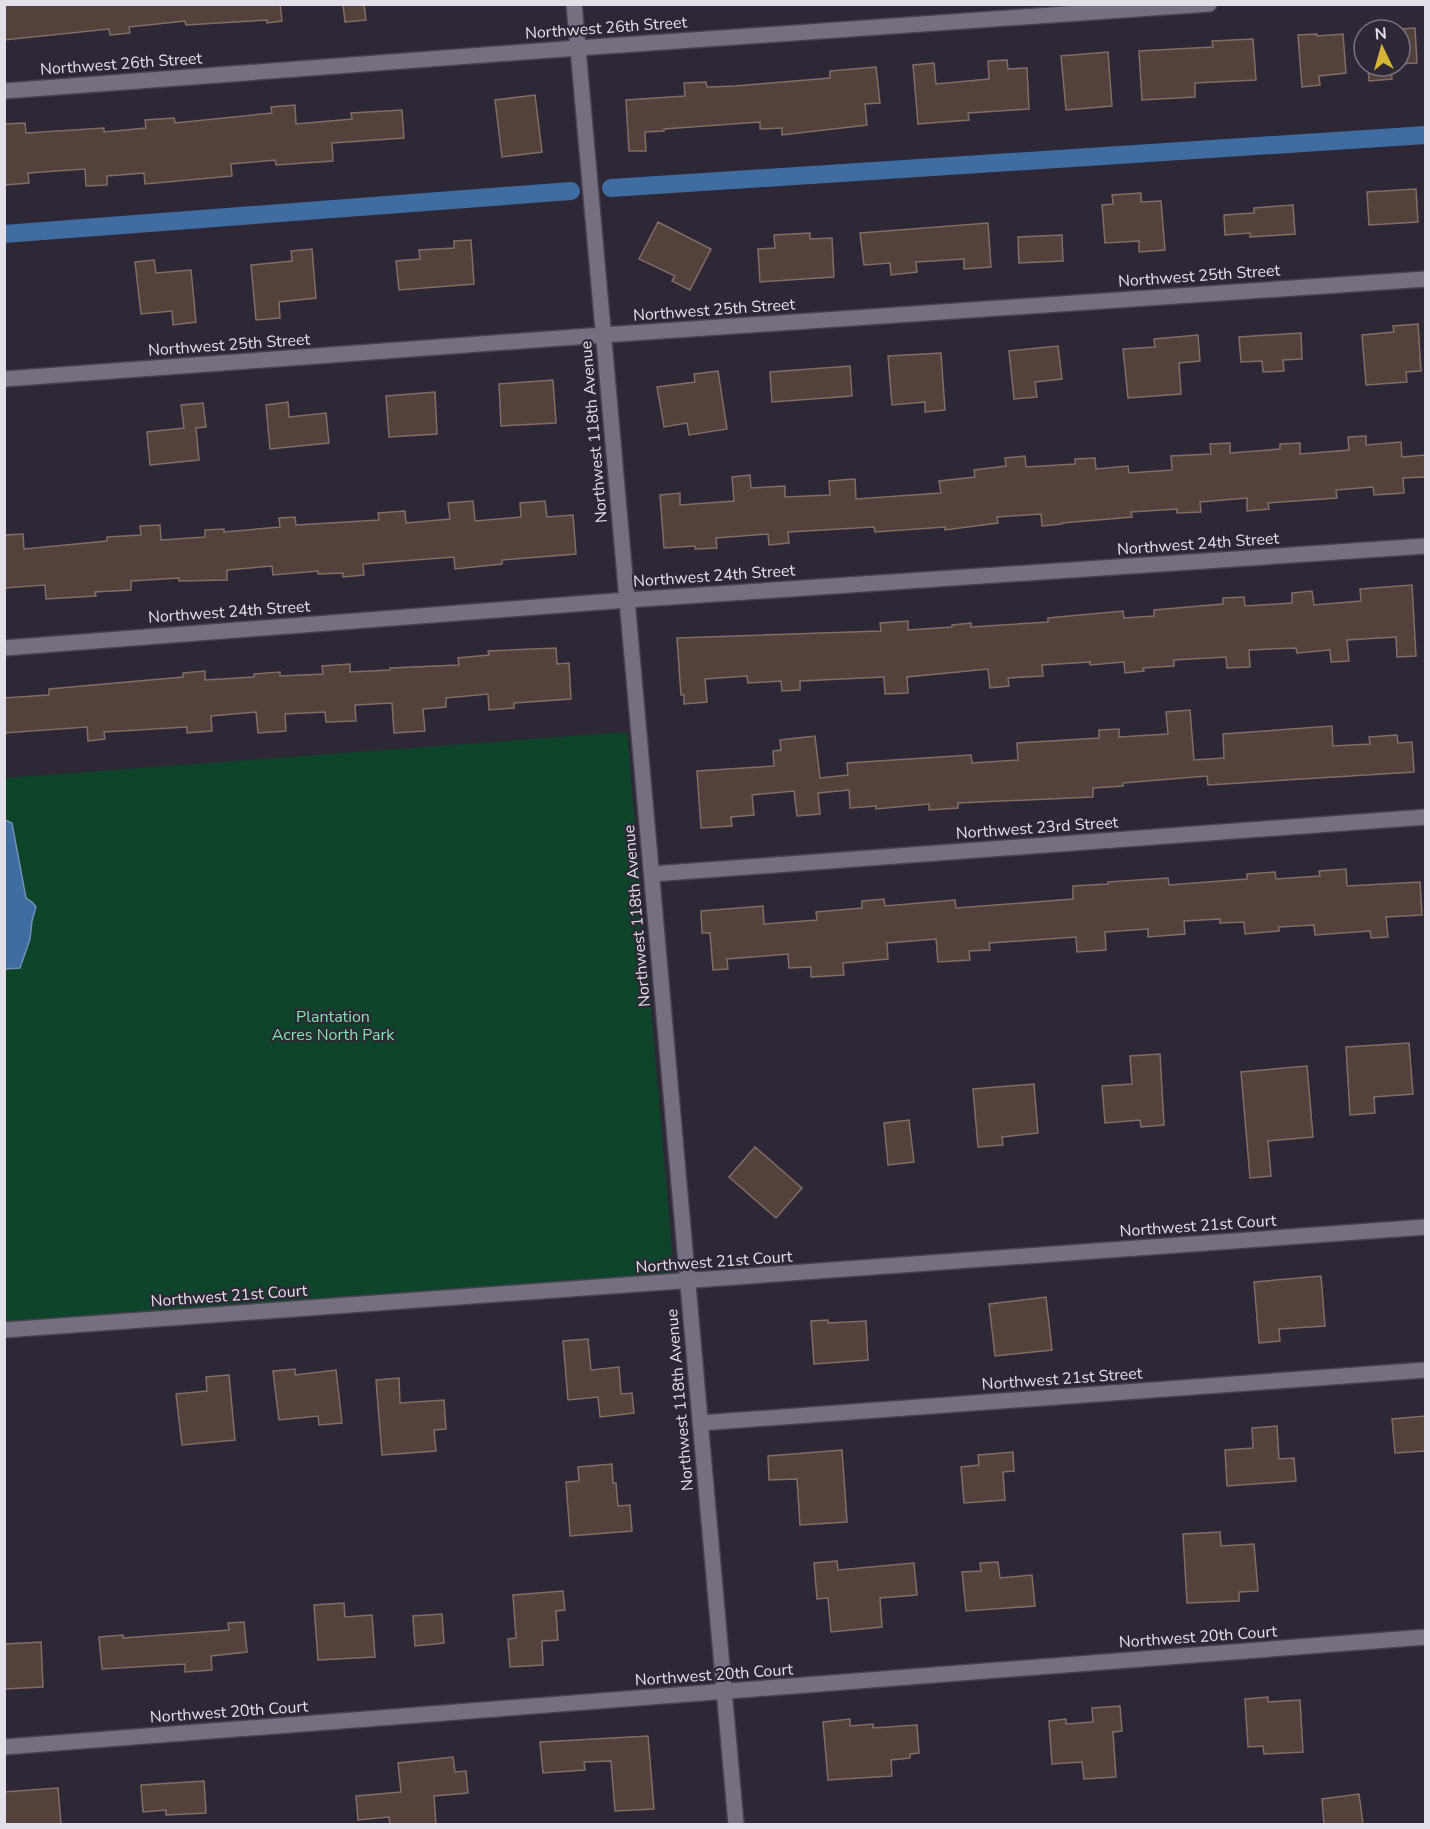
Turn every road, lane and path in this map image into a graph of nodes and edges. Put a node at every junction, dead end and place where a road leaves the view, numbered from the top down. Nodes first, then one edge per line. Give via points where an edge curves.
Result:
1 (574, 4) edge
2 (1209, 4) edge
3 (578, 48) junction
4 (4, 91) edge
5 (1425, 279) edge
6 (603, 335) junction
7 (4, 379) edge
8 (1425, 546) edge
9 (627, 600) junction
10 (4, 648) edge
11 (1425, 817) edge
12 (652, 874) junction
13 (1425, 1227) edge
14 (688, 1282) junction
15 (4, 1330) edge
16 (1425, 1370) edge
17 (700, 1423) junction
18 (1425, 1637) edge
19 (723, 1692) junction
20 (4, 1747) edge
21 (736, 1824) edge

1 - 3 street, Northwest 118th Avenue
2 - 3 street, Northwest 26th Street
3 - 4 street, Northwest 26th Street
3 - 6 street, Northwest 118th Avenue
5 - 6 street, Northwest 25th Street
6 - 7 street, Northwest 25th Street
6 - 9 street, Northwest 118th Avenue
8 - 9 street, Northwest 24th Street
9 - 10 street, Northwest 24th Street
9 - 12 street, Northwest 118th Avenue
11 - 12 street, Northwest 23rd Street
12 - 14 street, Northwest 118th Avenue
13 - 14 street, Northwest 21st Court
14 - 15 street, Northwest 21st Court
14 - 17 street, Northwest 118th Avenue
16 - 17 street, Northwest 21st Street
17 - 19 street, Northwest 118th Avenue
18 - 19 street, Northwest 20th Court
19 - 20 street, Northwest 20th Court
19 - 21 street, Northwest 118th Avenue

